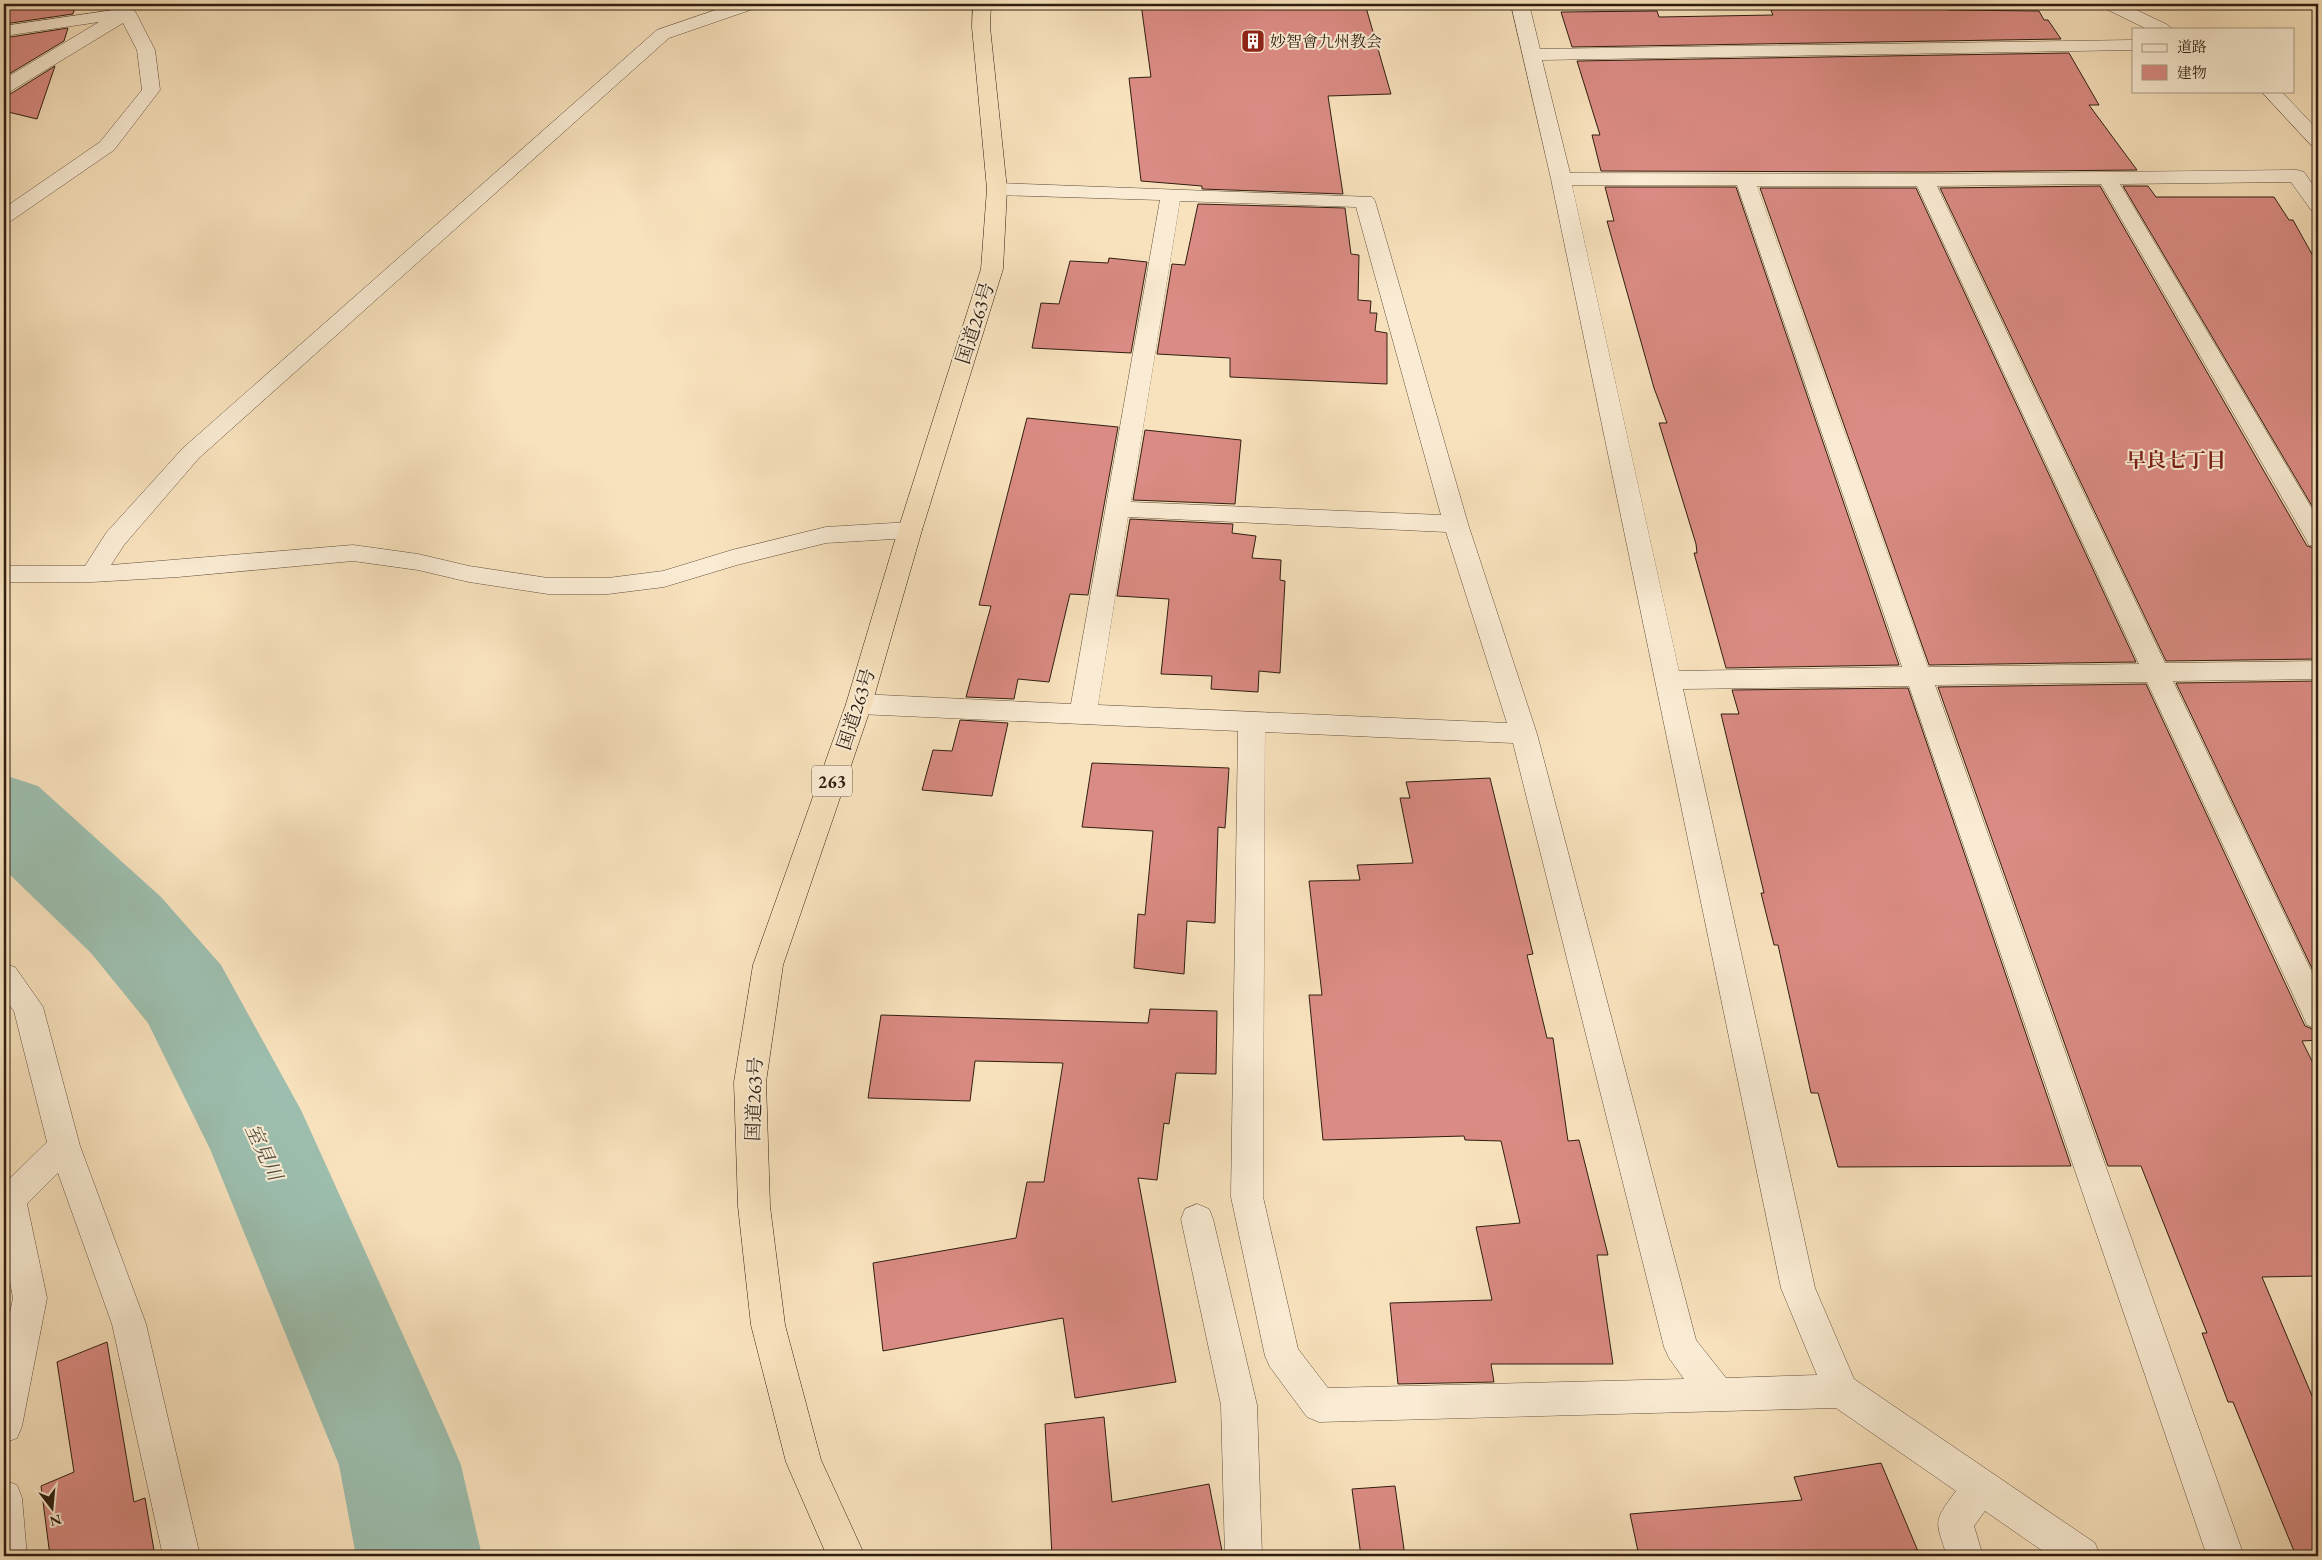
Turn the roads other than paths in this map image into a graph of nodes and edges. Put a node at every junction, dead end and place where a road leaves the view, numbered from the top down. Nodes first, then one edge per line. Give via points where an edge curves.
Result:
1 (750, 4) edge
2 (982, 4) edge
3 (1520, 4) edge
4 (2110, 4) edge
5 (127, 9) edge
6 (2160, 28) edge
7 (4, 31) edge
8 (2132, 45) edge
9 (1532, 56) junction
10 (4, 87) edge
11 (2271, 92) edge
12 (2318, 141) edge
13 (2318, 175) edge
14 (2297, 176) junction
15 (2107, 178) junction
16 (1560, 179) junction
17 (1745, 180) junction
18 (1924, 180) junction
19 (997, 189) junction
20 (1170, 195) junction
21 (2318, 206) edge
22 (4, 217) edge
23 (1117, 509) junction
24 (1456, 524) junction
25 (910, 530) junction
26 (2318, 539) edge
27 (4, 574) edge
28 (92, 574) junction
29 (2318, 670) edge
30 (2155, 671) junction
31 (1919, 676) junction
32 (1667, 680) junction
33 (859, 704) junction
34 (1083, 713) junction
35 (1252, 721) junction
36 (1524, 734) junction
37 (4, 976) edge
38 (2318, 1016) edge
39 (64, 1146) junction
40 (1197, 1219) dead end
41 (1841, 1391) junction
42 (1717, 1395) junction
43 (4, 1426) edge
44 (1980, 1487) junction
45 (4, 1498) edge
46 (9, 1556) edge
47 (182, 1556) edge
48 (846, 1556) edge
49 (1244, 1556) edge
50 (1965, 1556) edge
51 (2082, 1556) edge
52 (2226, 1556) edge

1 - 28 street via 663,34 191,452 115,539
2 - 19 highway, 国道263号 / 263 via 981,27
3 - 9 street
4 - 6 street
5 - 7 street
5 - 10 street
5 - 22 street via 146,50 151,90 107,146
8 - 9 street
9 - 16 street
11 - 12 street
13 - 14 street
14 - 15 street
14 - 21 street
15 - 18 street
15 - 26 street
16 - 17 street
16 - 32 street
17 - 18 street
17 - 31 street
18 - 30 street
19 - 20 street
19 - 25 highway, 国道263号 / 263 via 992,269
20 - 23 street
20 - 24 street via 1365,201
23 - 24 street
23 - 34 street
24 - 36 street
25 - 28 street via 826,535 664,579 608,586 548,586 353,553
25 - 33 highway, 国道263号 / 263
27 - 28 street
29 - 30 street
30 - 31 street
30 - 38 street
31 - 32 street
31 - 52 street
32 - 41 street via 1798,1288
33 - 34 street
33 - 48 highway, 国道263号 / 263 via 768,964 750,1082 754,1206 768,1325 804,1462
34 - 35 street
35 - 36 street
35 - 42 street via 1247,1197 1282,1356 1319,1405
36 - 42 street via 1682,1346
37 - 39 street via 28,1007
39 - 43 street via 10,1199 30,1298
39 - 47 street via 129,1324
40 - 49 street via 1239,1405
41 - 42 street
41 - 44 street
44 - 50 street via 1955,1523
44 - 51 street
45 - 46 street

